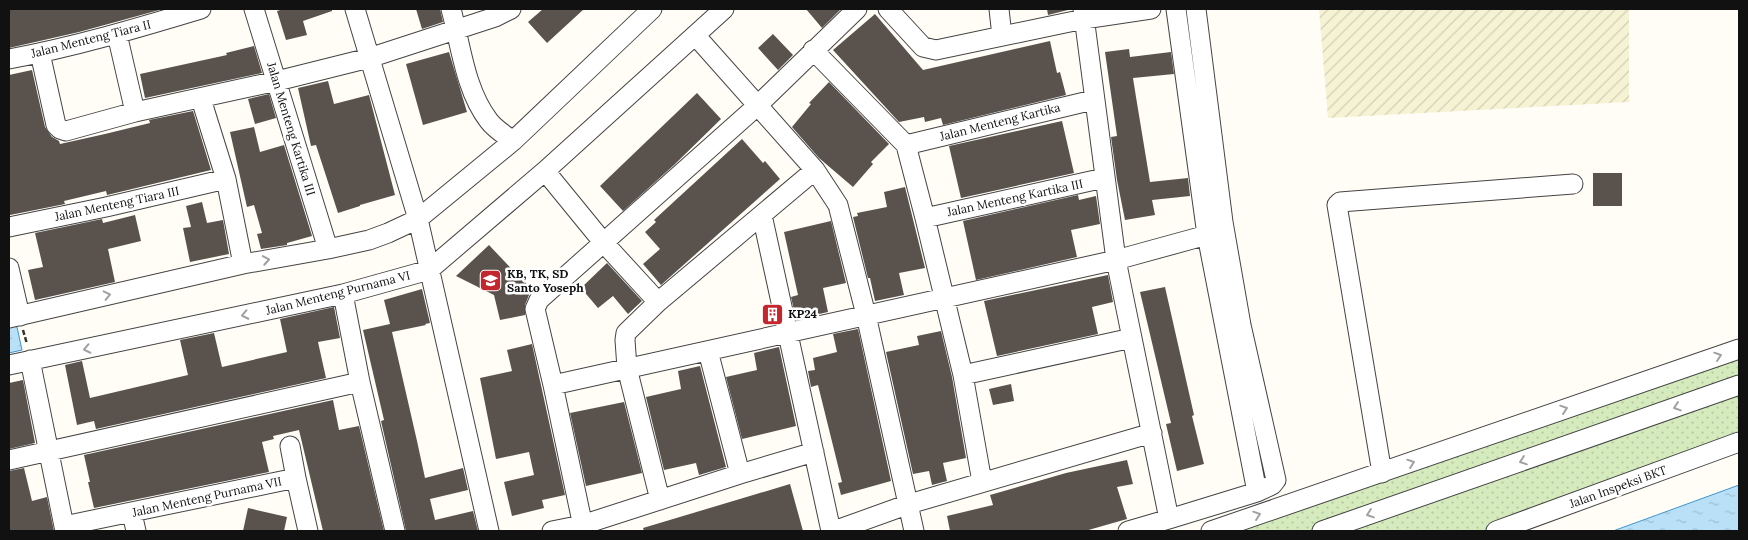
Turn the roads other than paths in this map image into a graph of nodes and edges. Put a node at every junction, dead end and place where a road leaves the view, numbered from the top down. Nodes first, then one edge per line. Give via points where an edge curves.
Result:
1 (201, 9) edge
2 (254, 9) edge
3 (355, 9) edge
4 (451, 9) edge
5 (511, 9) edge
6 (652, 9) edge
7 (724, 9) edge
8 (857, 9) edge
9 (888, 9) edge
10 (999, 9) edge
11 (1151, 9) edge
12 (1176, 9) edge
13 (1196, 9) edge
14 (1083, 14) edge
15 (456, 30) junction
16 (117, 34) junction
17 (695, 36) junction
18 (1002, 36) junction
19 (813, 50) junction
20 (40, 53) junction
21 (369, 58) junction
22 (9, 59) edge
23 (277, 81) junction
24 (201, 99) junction
25 (1093, 100) junction
26 (758, 105) junction
27 (135, 112) junction
28 (513, 141) junction
29 (906, 145) junction
30 (545, 170) junction
31 (814, 170) junction
32 (1104, 178) junction
33 (226, 179) junction
34 (1573, 184) dead end
35 (762, 215) junction
36 (925, 218) junction
37 (419, 224) junction
38 (9, 227) edge
39 (1207, 235) junction
40 (603, 242) junction
41 (328, 249) junction
42 (1116, 260) junction
43 (243, 264) junction
44 (428, 264) junction
45 (9, 268) edge
46 (343, 294) junction
47 (945, 298) junction
48 (658, 302) junction
49 (866, 315) junction
50 (14, 317) edge
51 (786, 333) junction
52 (1132, 338) junction
53 (1739, 349) edge
54 (708, 352) junction
55 (30, 360) junction
56 (9, 366) edge
57 (627, 368) junction
58 (963, 375) junction
59 (360, 382) junction
60 (553, 385) junction
61 (1739, 385) edge
62 (1152, 434) junction
63 (1739, 442) edge
64 (290, 446) dead end
65 (49, 451) junction
66 (814, 452) junction
67 (9, 460) edge
68 (1382, 473) junction
69 (740, 474) junction
70 (296, 478) junction
71 (982, 482) junction
72 (1257, 492) junction
73 (660, 500) junction
74 (908, 504) junction
75 (132, 513) junction
76 (1169, 519) junction
77 (64, 528) edge
78 (583, 528) edge
79 (136, 531) edge
80 (308, 531) edge
81 (395, 531) edge
82 (489, 531) edge
83 (552, 531) edge
84 (833, 531) edge
85 (914, 531) edge
86 (1128, 531) edge
87 (1211, 531) edge
88 (1322, 531) edge
89 (1496, 531) edge

1 - 16 street, Jalan Menteng Tiara II
2 - 23 street, Jalan Menteng Kartika III
3 - 21 street
4 - 15 street
5 - 15 street
6 - 28 street
7 - 17 street, Jalan Menteng Purnama VI
8 - 19 street
9 - 18 street via 923,47 929,49
10 - 18 street
11 - 14 street
12 - 39 street
13 - 72 street via 1223,222 1241,325 1276,480
14 - 18 street
14 - 25 street
15 - 21 street
15 - 28 street via 477,102 490,122
16 - 20 street, Jalan Menteng Tiara II
16 - 27 street
17 - 26 street
17 - 30 street, Jalan Menteng Purnama VI
19 - 26 street
19 - 29 street
20 - 22 street, Jalan Menteng Tiara II
20 - 27 street via 56,125 60,129 66,131
21 - 23 street
21 - 37 street
23 - 24 street
23 - 41 street, Jalan Menteng Kartika III
24 - 27 street
24 - 33 street
25 - 29 street, Jalan Menteng Kartika
25 - 32 street
26 - 31 street
26 - 40 street
28 - 37 street
29 - 36 street
30 - 40 street
30 - 44 street, Jalan Menteng Purnama VI
31 - 35 street
31 - 49 street via 838,205
32 - 36 street, Jalan Menteng Kartika III
32 - 42 street
33 - 38 street, Jalan Menteng Tiara III
33 - 43 street
34 - 68 street via 1340,202 1337,205
35 - 48 street
35 - 51 street
36 - 47 street
37 - 41 street
37 - 44 street
39 - 42 street
39 - 72 street
40 - 48 street
40 - 60 street via 539,300 535,309
43 -> 41 street
42 - 47 street
42 - 52 street
50 -> 43 street
44 - 46 street, Jalan Menteng Purnama VI
44 - 82 street
45 - 50 street
46 -> 55 street, Jalan Menteng Purnama VI
46 - 59 street
47 - 49 street
47 - 58 street
48 - 57 street via 626,333
49 - 51 street
49 - 74 street
51 - 54 street
51 - 66 street
52 - 58 street
52 - 62 street
68 -> 53 street
54 - 57 street
54 - 69 street
55 - 56 street, Jalan Menteng Purnama VI
55 - 65 street
57 - 60 street
57 - 73 street
58 - 71 street
59 - 65 street
59 - 81 street
60 - 78 street
61 -> 88 street
62 - 71 street
62 - 76 street
63 - 89 street, Jalan Inspeksi BKT
64 - 70 street
65 - 67 street
65 - 77 street
66 - 69 street
66 - 84 street
87 -> 68 street
69 - 73 street
70 - 75 street, Jalan Menteng Purnama VII
70 - 80 street, Jalan Menteng Purnama VII
71 - 74 street
72 - 76 street
73 - 78 street
74 - 84 street
74 - 85 street
75 - 77 street, Jalan Menteng Purnama VII
75 - 79 street
76 - 86 street
78 - 83 street

